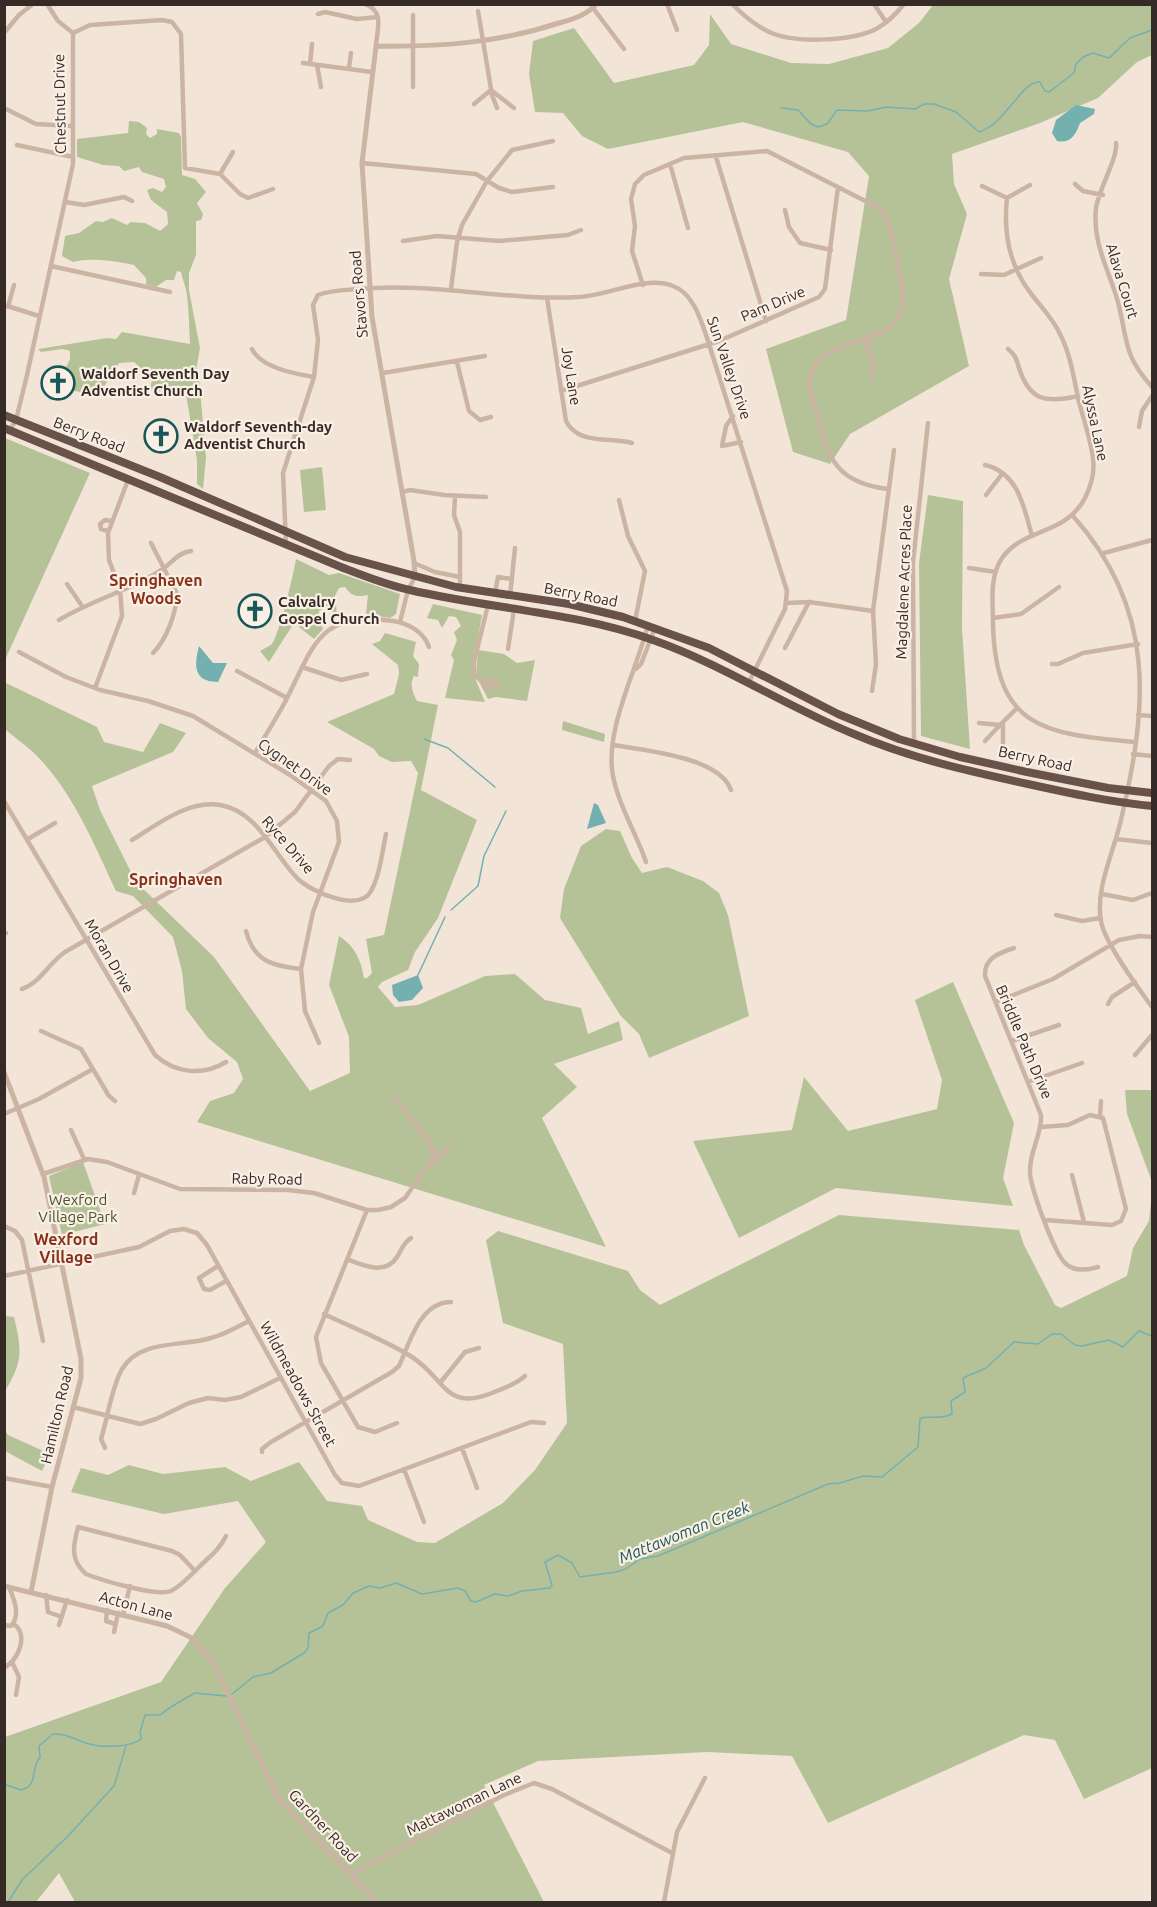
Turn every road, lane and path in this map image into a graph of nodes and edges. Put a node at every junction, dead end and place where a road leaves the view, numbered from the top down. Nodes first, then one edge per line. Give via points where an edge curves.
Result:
1 (33, 4) edge
2 (47, 4) edge
3 (365, 4) edge
4 (667, 4) edge
5 (732, 4) edge
6 (874, 4) edge
7 (904, 4) edge
8 (594, 6) edge
9 (478, 11) dead end
10 (318, 14) dead end
11 (413, 15) dead end
12 (378, 17) junction
13 (886, 22) junction
14 (677, 30) dead end
15 (4, 33) edge
16 (73, 33) junction
17 (483, 42) junction
18 (312, 44) dead end
19 (376, 46) junction
20 (413, 47) junction
21 (624, 49) dead end
22 (351, 53) dead end
23 (303, 63) dead end
24 (310, 64) junction
25 (317, 65) junction
26 (348, 68) junction
27 (372, 72) junction
28 (321, 87) dead end
29 (413, 87) dead end
30 (491, 90) junction
31 (474, 104) dead end
32 (4, 108) edge
33 (497, 108) dead end
34 (514, 108) dead end
35 (72, 126) junction
36 (553, 141) dead end
37 (1116, 142) dead end
38 (17, 145) dead end
39 (233, 152) dead end
40 (716, 157) junction
41 (73, 158) junction
42 (362, 163) junction
43 (670, 164) junction
44 (220, 174) junction
45 (487, 181) junction
46 (1075, 184) dead end
47 (1030, 185) dead end
48 (982, 186) dead end
49 (553, 187) dead end
50 (838, 187) junction
51 (273, 189) dead end
52 (1101, 195) junction
53 (1006, 198) junction
54 (132, 201) dead end
55 (66, 202) junction
56 (785, 210) dead end
57 (688, 228) dead end
58 (581, 231) dead end
59 (458, 237) junction
60 (403, 241) dead end
61 (831, 250) junction
62 (1041, 258) dead end
63 (51, 266) junction
64 (1015, 270) junction
65 (981, 274) dead end
66 (14, 285) dead end
67 (642, 285) junction
68 (370, 288) junction
69 (451, 289) junction
70 (170, 291) dead end
71 (547, 298) junction
72 (6, 306) edge
73 (39, 316) junction
74 (766, 321) junction
75 (866, 340) junction
76 (709, 344) junction
77 (252, 349) dead end
78 (1008, 349) dead end
79 (485, 356) dead end
80 (457, 362) junction
81 (383, 373) junction
82 (314, 377) junction
83 (872, 379) dead end
84 (1152, 387) edge
85 (561, 391) junction
86 (1078, 396) junction
87 (1152, 396) edge
88 (4, 415) edge
89 (733, 416) junction
90 (491, 417) dead end
91 (16, 420) junction
92 (928, 423) dead end
93 (1139, 427) dead end
94 (7, 429) edge
95 (741, 442) junction
96 (632, 443) dead end
97 (894, 450) dead end
98 (985, 465) dead end
99 (1002, 474) junction
100 (128, 480) junction
101 (888, 489) junction
102 (402, 492) junction
103 (986, 495) dead end
104 (455, 496) junction
105 (486, 497) dead end
106 (619, 500) dead end
107 (1072, 516) junction
108 (111, 521) junction
109 (108, 531) junction
110 (288, 532) junction
111 (1032, 536) junction
112 (1152, 540) edge
113 (151, 543) dead end
114 (286, 545) junction
115 (515, 548) dead end
116 (191, 551) dead end
117 (1104, 553) junction
118 (414, 563) junction
119 (164, 568) junction
120 (969, 568) dead end
121 (996, 572) junction
122 (415, 577) junction
123 (460, 577) junction
124 (512, 579) junction
125 (67, 584) dead end
126 (1059, 587) dead end
127 (460, 588) junction
128 (120, 589) junction
129 (408, 590) junction
130 (495, 594) junction
131 (510, 596) junction
132 (809, 602) junction
133 (787, 603) junction
134 (488, 604) junction
135 (82, 606) junction
136 (514, 609) junction
137 (873, 610) junction
138 (993, 618) junction
139 (59, 620) dead end
140 (635, 621) junction
141 (400, 622) junction
142 (651, 626) junction
143 (648, 638) junction
144 (1138, 645) junction
145 (429, 647) dead end
146 (785, 648) dead end
147 (508, 649) dead end
148 (19, 652) dead end
149 (153, 653) dead end
150 (1052, 664) dead end
151 (302, 667) junction
152 (237, 671) dead end
153 (754, 671) junction
154 (367, 674) dead end
155 (479, 679) dead end
156 (749, 682) junction
157 (95, 688) junction
158 (872, 691) dead end
159 (287, 698) junction
160 (1017, 708) junction
161 (1138, 715) junction
162 (1152, 716) edge
163 (979, 723) dead end
164 (1002, 724) junction
165 (984, 741) dead end
166 (1134, 742) junction
167 (914, 744) junction
168 (613, 745) junction
169 (1003, 747) dead end
170 (255, 753) junction
171 (1132, 754) junction
172 (1152, 756) edge
173 (350, 760) dead end
174 (731, 790) dead end
175 (1126, 790) junction
176 (312, 791) junction
177 (1152, 793) edge
178 (4, 801) edge
179 (1124, 803) junction
180 (1152, 806) edge
181 (55, 823) dead end
182 (386, 834) dead end
183 (265, 837) junction
184 (28, 839) junction
185 (1116, 839) junction
186 (132, 840) dead end
187 (1152, 843) edge
188 (646, 862) dead end
189 (320, 891) junction
190 (1152, 893) edge
191 (1102, 894) junction
192 (1056, 915) dead end
193 (1101, 918) junction
194 (246, 931) dead end
195 (1152, 938) edge
196 (87, 940) junction
197 (1112, 944) junction
198 (1014, 948) dead end
199 (301, 969) junction
200 (1135, 982) junction
201 (22, 988) dead end
202 (996, 1002) junction
203 (1108, 1004) dead end
204 (1152, 1004) edge
205 (1059, 1025) dead end
206 (41, 1031) dead end
207 (1152, 1035) edge
208 (1012, 1041) junction
209 (319, 1043) dead end
210 (1135, 1055) dead end
211 (226, 1062) dead end
212 (1082, 1063) dead end
213 (93, 1069) junction
214 (4, 1072) edge
215 (1028, 1082) junction
216 (394, 1098) dead end
217 (115, 1101) dead end
218 (1101, 1101) dead end
219 (18, 1108) junction
220 (4, 1114) edge
221 (1100, 1116) junction
222 (1041, 1127) junction
223 (71, 1130) dead end
224 (449, 1146) dead end
225 (84, 1159) junction
226 (431, 1164) junction
227 (43, 1174) junction
228 (140, 1175) junction
229 (1072, 1175) dead end
230 (134, 1193) dead end
231 (367, 1209) junction
232 (1045, 1220) junction
233 (1084, 1222) junction
234 (4, 1227) edge
235 (411, 1238) dead end
236 (349, 1260) junction
237 (62, 1263) junction
238 (218, 1266) junction
239 (1098, 1267) dead end
240 (30, 1270) junction
241 (4, 1276) edge
242 (226, 1281) junction
243 (451, 1302) dead end
244 (324, 1314) junction
245 (249, 1320) junction
246 (43, 1341) dead end
247 (479, 1348) dead end
248 (404, 1354) junction
249 (525, 1376) dead end
250 (280, 1378) junction
251 (440, 1383) junction
252 (341, 1400) junction
253 (73, 1407) junction
254 (108, 1416) junction
255 (397, 1423) dead end
256 (544, 1423) dead end
257 (306, 1424) junction
258 (105, 1448) dead end
259 (462, 1448) junction
260 (262, 1452) dead end
261 (404, 1469) junction
262 (4, 1478) edge
263 (52, 1487) junction
264 (477, 1488) dead end
265 (424, 1522) dead end
266 (226, 1536) dead end
267 (195, 1571) junction
268 (130, 1586) junction
269 (7, 1587) edge
270 (31, 1592) junction
271 (46, 1595) junction
272 (67, 1600) junction
273 (107, 1610) junction
274 (121, 1614) junction
275 (62, 1617) junction
276 (14, 1624) junction
277 (115, 1624) junction
278 (4, 1625) edge
279 (60, 1625) dead end
280 (114, 1632) dead end
281 (13, 1664) junction
282 (4, 1668) edge
283 (16, 1695) dead end
284 (229, 1695) joint
285 (705, 1779) dead end
286 (672, 1853) junction
287 (351, 1874) junction
288 (376, 1902) edge
289 (664, 1902) edge

1 - 15 street
2 - 16 street via 58,21
3 - 12 street, Stavors Road via 374,8
4 - 14 street
5 - 13 street via 746,18 774,34 798,40 858,36
6 - 13 street
7 - 13 street
8 - 17 street via 574,19 523,35
8 - 21 street
9 - 17 street
10 - 12 street via 357,19
11 - 20 street
12 - 19 street, Stavors Road
16 - 35 street, Chestnut Drive
16 - 44 street, Chestnut Drive via 90,25 172,22 181,34 185,168
17 - 20 street
17 - 30 street
18 - 24 street
19 - 20 street
19 - 27 street, Stavors Road
20 - 29 street
22 - 26 street
23 - 24 street
24 - 25 street
25 - 26 street
25 - 28 street
26 - 27 street
27 - 42 street, Stavors Road
30 - 31 street
30 - 33 street
30 - 34 street
32 - 35 street via 36,124
35 - 41 street, Chestnut Drive
36 - 45 street via 508,152
37 - 52 street, Alava Court
38 - 41 street
39 - 44 street
40 - 43 street via 699,155
40 - 50 street via 767,150
40 - 74 street
41 - 55 street, Chestnut Drive
42 - 45 street via 476,174
42 - 68 street, Stavors Road
43 - 57 street
43 - 67 street via 638,179 631,193 635,226 632,251
44 - 51 street via 244,197
45 - 49 street via 512,192
45 - 59 street via 466,214
46 - 52 street via 1083,191
47 - 53 street
48 - 53 street
50 - 61 street, Pam Drive
50 - 75 street via 883,212 889,224 903,297 893,324
52 - 84 street, Alava Court via 1095,225 1100,251 1131,356
53 - 64 street, Alyssa Lane via 1006,237
54 - 55 street via 124,197 84,205
55 - 63 street, Chestnut Drive
56 - 61 street via 789,227 800,243
58 - 59 street via 499,241
59 - 60 street via 428,236
59 - 69 street
61 - 74 street, Pam Drive via 825,289 819,297
62 - 64 street
63 - 70 street
63 - 73 street, Chestnut Drive
64 - 65 street via 997,276
64 - 86 street, Alyssa Lane via 1060,334
66 - 72 street
67 - 71 street, Sun Valley Drive via 593,296
67 - 76 street, Sun Valley Drive via 662,283 683,292 701,321
68 - 69 street, Sun Valley Drive
68 - 81 street, Stavors Road via 375,341
68 - 82 street, Sun Valley Drive via 318,295
69 - 71 street, Sun Valley Drive
71 - 85 street, Joy Lane
72 - 73 street
73 - 91 street, Chestnut Drive
74 - 76 street, Pam Drive
75 - 83 street via 874,368
75 - 101 street via 824,354 815,364 810,388 835,465 859,485
76 - 85 street, Pam Drive
76 - 89 street, Sun Valley Drive
77 - 82 street via 258,358 277,367
78 - 86 street via 1014,354 1024,381 1038,397 1054,400
79 - 80 street
80 - 81 street
80 - 90 street via 468,411 480,420
81 - 102 street, Stavors Road
82 - 110 street via 283,473
85 - 96 street, Joy Lane via 566,421 576,434
86 - 107 street, Alyssa Lane via 1094,469 1089,489
87 - 93 street via 1142,411
88 - 91 highway, Berry Road
89 - 95 street, Sun Valley Drive
89 - 95 street via 726,426 722,446
91 - 94 street, Chestnut Drive
91 - 110 highway, Berry Road
92 - 167 street, Magdalene Acres Place via 914,562
94 - 100 highway, Berry Road
95 - 133 street, Sun Valley Drive via 783,574
97 - 101 street
98 - 99 street
99 - 103 street
99 - 111 street via 1020,495
100 - 108 street
100 - 114 highway, Berry Road
101 - 137 street
102 - 104 street
102 - 118 street, Stavors Road
104 - 105 street
104 - 123 street
106 - 140 street via 628,536 645,571
107 - 111 street, Alyssa Lane via 1057,527
107 - 117 street
108 - 109 street
108 - 109 street via 100,524 101,529
109 - 128 street via 109,560
110 - 114 street
110 - 122 highway, Berry Road via 345,557
111 - 121 street, Alyssa Lane via 1011,548
112 - 117 street
113 - 119 street
114 - 129 highway, Berry Road
115 - 124 street
116 - 119 street
117 - 144 street via 1128,603
118 - 122 street, Stavors Road
118 - 123 street
119 - 128 street
119 - 149 street via 177,594 177,605
120 - 121 street
121 - 138 street, Alyssa Lane
122 - 127 highway, Berry Road
122 - 129 street
123 - 127 street
124 - 130 street via 498,577
124 - 131 street
125 - 135 street
126 - 138 street via 1021,614
127 - 130 highway, Berry Road
128 - 135 street
128 - 157 street via 122,616
129 - 134 highway, Berry Road
129 - 141 street
130 - 131 highway, Berry Road
131 - 140 highway, Berry Road via 577,606
132 - 133 street
132 - 137 street
132 - 146 street
133 - 153 street
134 - 136 highway, Berry Road
134 - 155 street via 474,662 474,675
135 - 139 street
136 - 143 highway, Berry Road via 569,616
136 - 147 street
137 - 158 street via 876,664
138 - 160 street, Alyssa Lane via 998,672
140 - 142 highway, Berry Road
141 - 145 street via 424,637
141 - 151 street via 364,618 338,624 316,643
142 - 143 street
142 - 153 highway, Berry Road via 709,648
143 - 156 highway, Berry Road
143 - 168 street via 634,671
144 - 150 street via 1087,652
144 - 161 street
148 - 157 street, Cygnet Drive
151 - 154 street via 341,680
151 - 159 street
152 - 159 street
153 - 156 street
153 - 167 highway, Berry Road via 838,714
156 - 179 highway, Berry Road via 854,734 924,760
157 - 170 street, Cygnet Drive via 193,717
159 - 170 street
160 - 164 street
160 - 166 street, Alyssa Lane via 1054,731
161 - 162 street
161 - 166 street
163 - 164 street
164 - 165 street
164 - 169 street
166 - 171 street
167 - 175 highway, Berry Road via 986,763
168 - 174 street via 686,758 721,776
168 - 188 street via 611,763 616,789
170 - 176 street, Cygnet Drive
171 - 172 street
171 - 175 street
173 - 176 street via 338,759 329,766
175 - 177 highway, Berry Road
175 - 179 street
176 - 183 street via 295,812
176 - 189 street, Cygnet Drive via 332,810 339,834 337,850
178 - 184 street, Moran Drive
179 - 180 highway, Berry Road
179 - 185 street
181 - 184 street
182 - 189 street, Ryce Drive via 370,894 350,903
183 - 186 street, Ryce Drive via 251,821 232,809 203,805 189,808
183 - 189 street, Ryce Drive via 298,879
183 - 196 street
184 - 196 street, Moran Drive
185 - 187 street
185 - 191 street
189 - 199 street, Cygnet Drive
190 - 191 street via 1133,900
191 - 193 street
192 - 193 street via 1082,921
193 - 197 street
194 - 199 street via 250,943 266,962
195 - 197 street via 1127,938
196 - 201 street via 55,959 36,981
196 - 211 street, Moran Drive via 158,1058 193,1071
197 - 200 street
197 - 202 street via 1053,979
198 - 202 street, Briddle Path Drive via 985,966 986,981
199 - 209 street, Cygnet Drive via 305,1011
200 - 203 street
200 - 204 street
202 - 208 street, Briddle Path Drive
205 - 208 street
206 - 213 street via 75,1045
207 - 210 street
208 - 215 street, Briddle Path Drive
212 - 215 street
213 - 217 street
213 - 219 street
214 - 219 street, Hamilton Road
215 - 222 street, Briddle Path Drive via 1041,1115
216 - 226 street via 429,1140 434,1153
218 - 221 street
219 - 220 street
219 - 227 street, Hamilton Road
221 - 222 street via 1086,1116 1060,1127
221 - 233 street via 1106,1124 1126,1209 1116,1224
222 - 232 street, Briddle Path Drive via 1030,1172 1033,1192
223 - 225 street
224 - 226 street, Raby Road
225 - 227 street
225 - 228 street, Raby Road via 107,1162
226 - 231 street, Raby Road via 397,1204
227 - 237 street, Hamilton Road
228 - 230 street
228 - 231 street, Raby Road via 191,1191 263,1188 314,1193
229 - 233 street
231 - 236 street
232 - 233 street
232 - 239 street, Briddle Path Drive via 1068,1265 1084,1270
234 - 240 street via 15,1231 22,1240
235 - 236 street via 386,1266 369,1267
236 - 244 street
237 - 238 street, Wildmeadows Street via 139,1248 170,1231 184,1229 198,1233
237 - 240 street, Wildmeadows Street
237 - 253 street, Hamilton Road via 81,1359 81,1378
238 - 242 street, Wildmeadows Street
238 - 242 street via 199,1278 204,1289
240 - 241 street, Wildmeadows Street
240 - 246 street
242 - 245 street, Wildmeadows Street
243 - 248 street via 430,1307
244 - 248 street
244 - 252 street via 316,1337 318,1356
245 - 250 street, Wildmeadows Street
245 - 254 street via 210,1339 148,1348 134,1355 117,1380
247 - 251 street via 465,1352
248 - 251 street
248 - 252 street via 392,1372
249 - 251 street via 517,1383 470,1400 451,1395
250 - 254 street via 251,1394 225,1401 208,1398 189,1403 140,1424
250 - 257 street, Wildmeadows Street
252 - 255 street via 362,1430 376,1432
252 - 257 street
253 - 254 street
253 - 263 street, Hamilton Road
254 - 258 street via 101,1439
256 - 259 street, Wildmeadows Street via 531,1422
257 - 260 street via 271,1442
257 - 261 street, Wildmeadows Street via 342,1483 359,1486
259 - 261 street, Wildmeadows Street
259 - 264 street
261 - 265 street
262 - 263 street
263 - 270 street, Hamilton Road
266 - 267 street via 222,1546
267 - 268 street via 170,1592
267 - 268 street via 180,1554 78,1527 73,1552 79,1569 93,1577
268 - 274 street
269 - 270 street, Acton Lane
269 - 276 street via 16,1605
270 - 271 street, Acton Lane
271 - 272 street, Acton Lane
271 - 275 street via 48,1612
272 - 273 street, Acton Lane
272 - 275 street
273 - 274 street, Acton Lane
273 - 277 street via 106,1621
274 - 277 street
274 - 284 street, Acton Lane via 184,1633 208,1655
275 - 279 street
276 - 278 street
276 - 281 street via 20,1634
277 - 280 street
281 - 282 street
281 - 283 street via 19,1677
284 - 287 street, Gardner Road via 283,1805
285 - 286 street via 677,1832
286 - 287 street, Mattawoman Lane via 534,1783
286 - 289 street
287 - 288 street, Gardner Road

